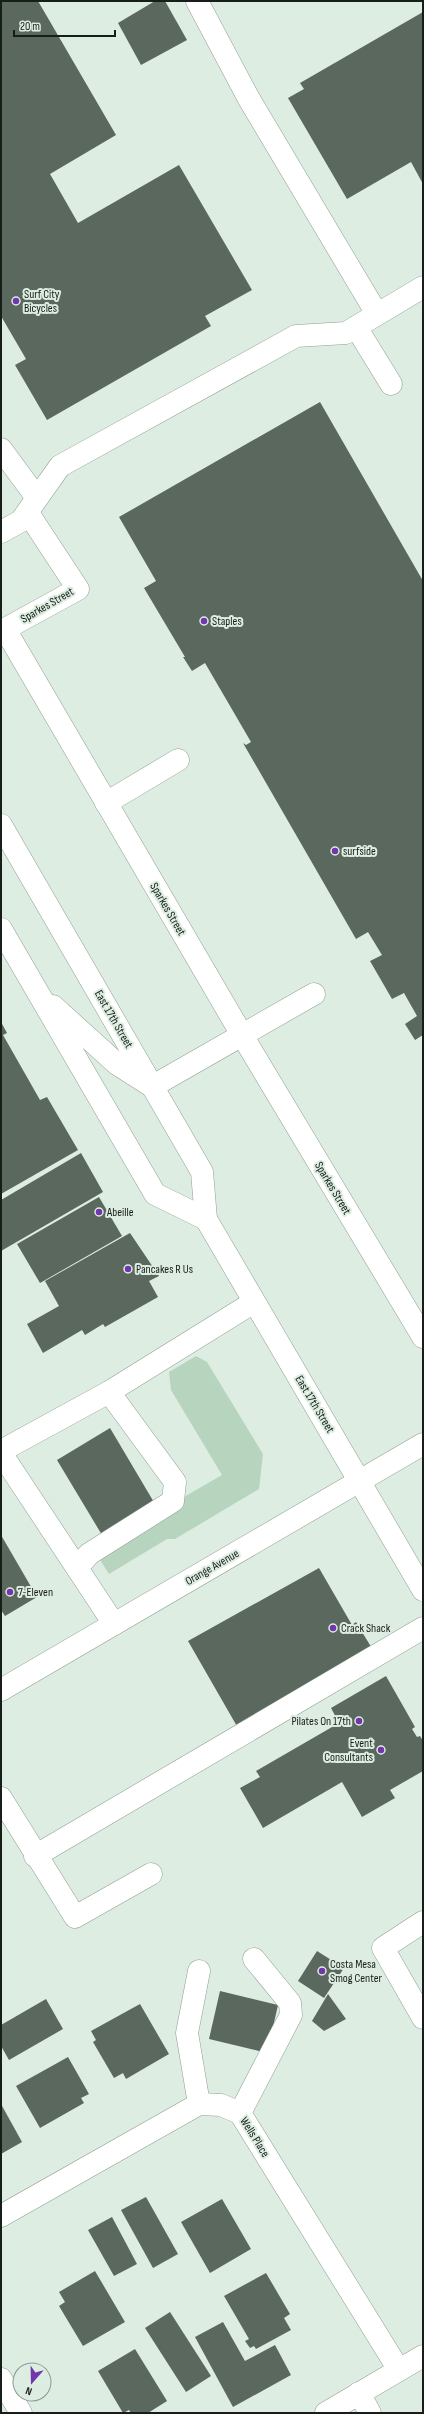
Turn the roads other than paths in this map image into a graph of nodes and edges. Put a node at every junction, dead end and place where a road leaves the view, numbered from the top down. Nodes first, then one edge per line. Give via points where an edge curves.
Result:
1 (197, 1) edge
2 (423, 287) edge
3 (377, 314) junction
4 (356, 327) junction
5 (391, 384) dead end
6 (1, 449) edge
7 (32, 505) junction
8 (1, 532) edge
9 (178, 760) dead end
10 (106, 803) junction
11 (1, 825) edge
12 (1, 929) edge
13 (37, 991) junction
14 (314, 994) dead end
15 (242, 1036) junction
16 (153, 1086) junction
17 (206, 1219) junction
18 (254, 1302) junction
19 (423, 1337) edge
20 (109, 1392) junction
21 (423, 1444) edge
22 (1, 1452) edge
23 (360, 1480) junction
24 (77, 1568) junction
25 (423, 1590) edge
26 (114, 1624) junction
27 (423, 1628) edge
28 (1, 1690) edge
29 (1, 1798) edge
30 (36, 1856) junction
31 (151, 1874) dead end
32 (423, 1922) edge
33 (254, 1959) dead end
34 (199, 1971) dead end
35 (423, 2018) edge
36 (199, 2104) junction
37 (240, 2113) junction
38 (1, 2216) edge
39 (423, 2356) edge
40 (399, 2370) junction
41 (1, 2378) edge
42 (359, 2393) junction
43 (21, 2413) edge
44 (326, 2413) edge
45 (370, 2413) edge

1 - 3 main road via 249,100
2 - 3 main road
3 - 4 main road
4 - 5 main road
4 - 7 main road via 346,333 296,336 60,466
6 - 7 main road
7 - 8 main road via 22,521
7 - 10 main road, Sparkes Street via 78,589 6,629
9 - 10 main road
10 - 15 main road, Sparkes Street
11 - 16 main road, East 17th Street
12 - 13 main road
13 - 16 main road via 117,1064
13 - 17 main road via 155,1194
14 - 15 main road
15 - 16 main road
15 - 19 main road, Sparkes Street
16 - 17 main road, East 17th Street via 202,1172
17 - 18 main road, East 17th Street
18 - 20 main road
18 - 23 main road, East 17th Street
20 - 22 main road
20 - 24 main road via 175,1482 173,1501 89,1554
21 - 23 main road, Orange Avenue
22 - 24 main road
23 - 25 main road, East 17th Street
23 - 26 main road, Orange Avenue
24 - 26 main road
26 - 28 main road, Orange Avenue
27 - 30 main road
29 - 30 main road
30 - 31 main road via 74,1917
32 - 35 main road via 383,1948
33 - 37 main road via 290,2003 291,2015
34 - 36 main road via 187,2033
36 - 37 main road, Wells Place via 221,2105
36 - 38 main road
37 - 40 main road, Wells Place
39 - 40 main road
40 - 42 main road
41 - 43 main road
42 - 44 main road
42 - 45 main road

